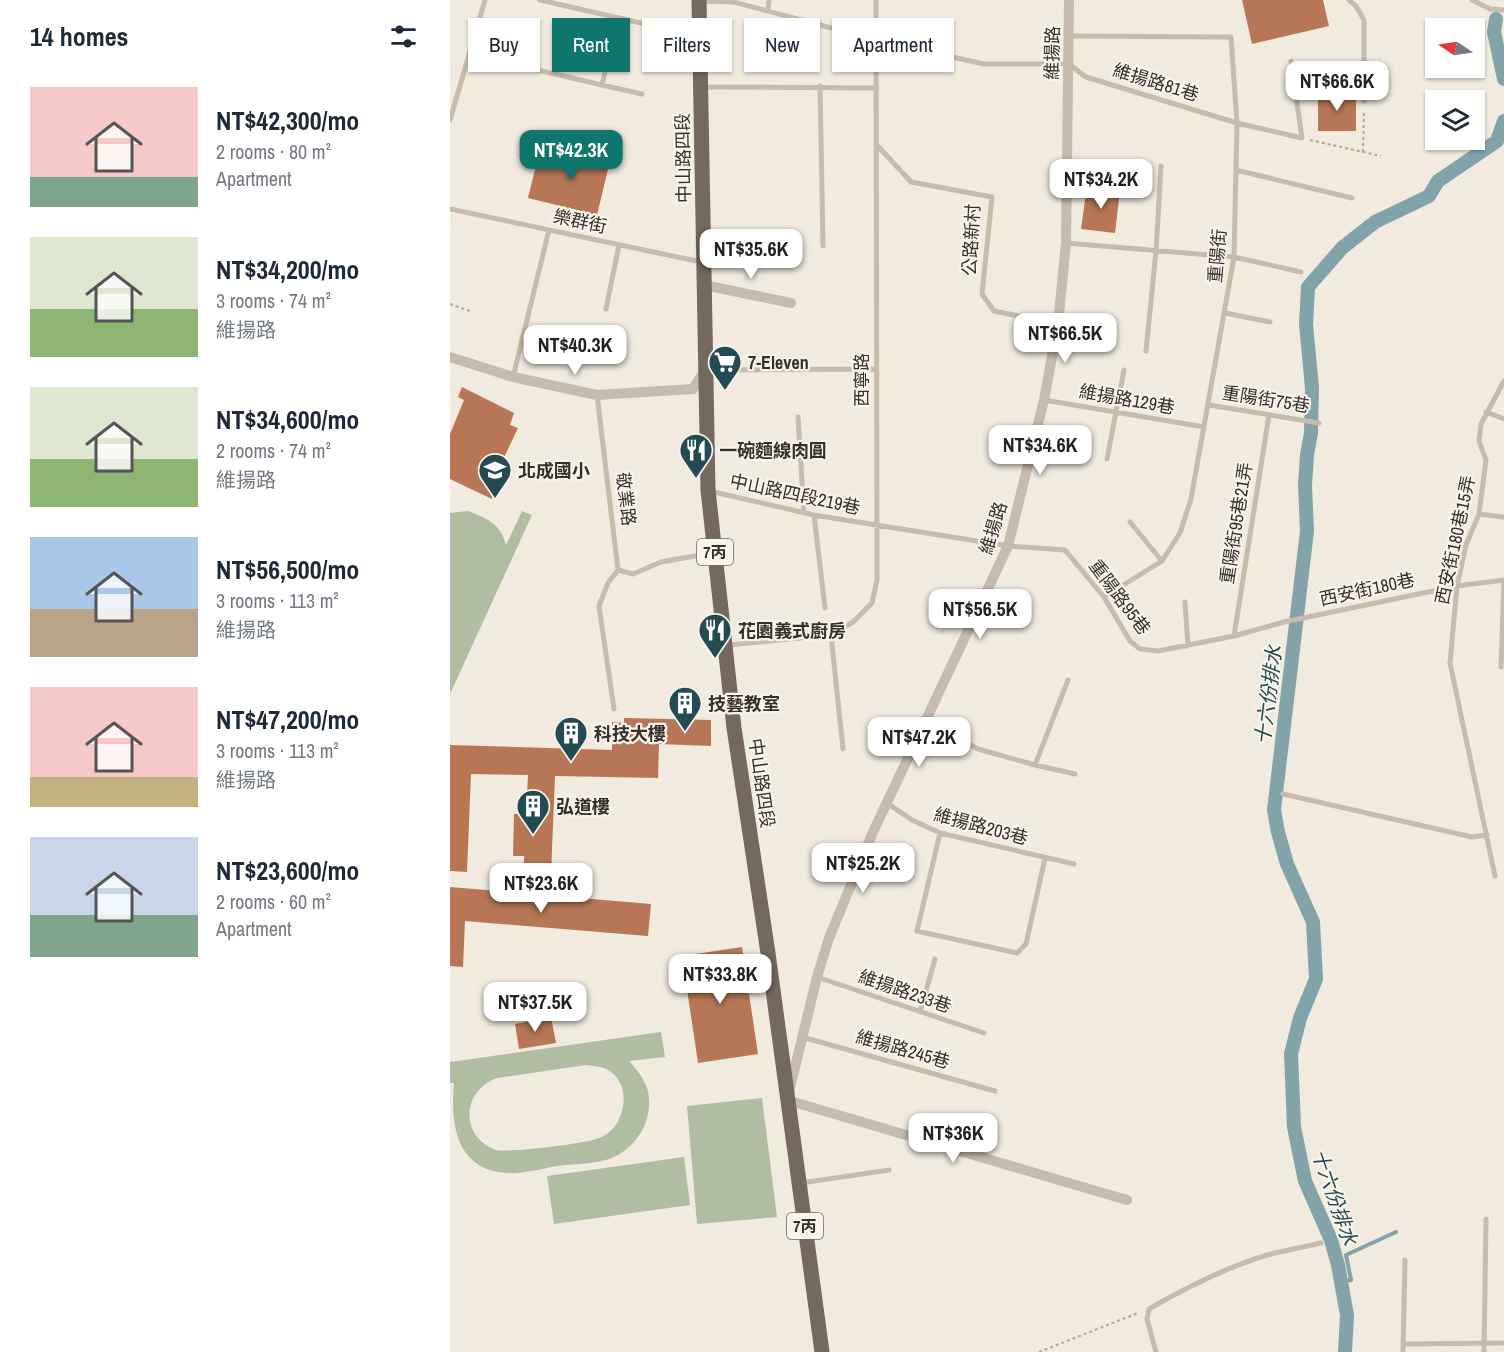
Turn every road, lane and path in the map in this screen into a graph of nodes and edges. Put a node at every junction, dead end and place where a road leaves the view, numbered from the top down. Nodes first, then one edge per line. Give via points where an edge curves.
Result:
1 (485, 0) edge
2 (540, 0) edge
3 (770, 0) edge
4 (876, 0) edge
5 (1069, 0) edge
6 (1349, 0) edge
7 (1472, 0) edge
8 (699, 1) edge
9 (1504, 10) edge
10 (768, 12) junction
11 (480, 18) edge
12 (618, 18) edge
13 (699, 18) edge
14 (876, 18) edge
15 (832, 29) edge
16 (1069, 36) junction
17 (468, 57) edge
18 (954, 57) edge
19 (1291, 61) dead end
20 (1069, 64) junction
21 (540, 71) edge
22 (605, 72) edge
23 (700, 72) edge
24 (876, 72) edge
25 (602, 85) junction
26 (701, 87) junction
27 (820, 87) junction
28 (876, 88) junction
29 (642, 94) dead end
30 (1364, 101) joint
31 (450, 120) edge
32 (1236, 123) junction
33 (1302, 138) junction
34 (876, 144) junction
35 (1363, 152) junction
36 (1381, 156) dead end
37 (1161, 166) dead end
38 (1236, 170) junction
39 (1352, 198) dead end
40 (450, 209) edge
41 (549, 230) junction
42 (1066, 243) junction
43 (618, 245) junction
44 (823, 246) dead end
45 (1156, 251) junction
46 (1234, 257) junction
47 (704, 263) junction
48 (1301, 272) dead end
49 (705, 285) junction
50 (791, 303) dead end
51 (450, 304) edge
52 (606, 309) dead end
53 (470, 311) dead end
54 (1224, 314) junction
55 (1270, 322) dead end
56 (1058, 324) junction
57 (1146, 351) dead end
58 (450, 357) edge
59 (876, 369) junction
60 (705, 370) junction
61 (1124, 370) dead end
62 (513, 377) junction
63 (1504, 381) edge
64 (597, 395) junction
65 (1044, 400) junction
66 (1209, 405) junction
67 (1115, 412) junction
68 (1486, 412) junction
69 (1269, 415) junction
70 (798, 417) dead end
71 (1504, 419) edge
72 (1319, 423) dead end
73 (1204, 427) junction
74 (1107, 459) dead end
75 (708, 490) junction
76 (804, 513) junction
77 (1479, 514) junction
78 (814, 515) junction
79 (1504, 518) edge
80 (1130, 522) dead end
81 (875, 525) junction
82 (1008, 546) junction
83 (715, 553) junction
84 (1162, 561) junction
85 (618, 570) junction
86 (1504, 580) edge
87 (1457, 586) junction
88 (1104, 597) junction
89 (1185, 602) dead end
90 (825, 608) dead end
91 (1284, 622) joint
92 (831, 635) junction
93 (1234, 636) junction
94 (726, 645) junction
95 (1188, 645) junction
96 (1501, 667) dead end
97 (1068, 680) dead end
98 (614, 709) dead end
99 (926, 721) junction
100 (843, 749) dead end
101 (1035, 765) junction
102 (1075, 774) dead end
103 (1283, 794) dead end
104 (887, 803) junction
105 (940, 833) junction
106 (1486, 834) junction
107 (1045, 858) junction
108 (1074, 864) dead end
109 (1496, 876) dead end
110 (935, 959) dead end
111 (817, 977) junction
112 (920, 1012) junction
113 (984, 1033) dead end
114 (802, 1037) junction
115 (995, 1091) dead end
116 (788, 1100) junction
117 (889, 1170) dead end
118 (799, 1183) junction
119 (1127, 1200) dead end
120 (1486, 1219) dead end
121 (1321, 1243) dead end
122 (1405, 1260) dead end
123 (1149, 1309) junction
124 (1484, 1343) junction
125 (1504, 1343) edge
126 (1404, 1344) junction
127 (822, 1352) edge
128 (1039, 1352) edge
129 (1156, 1352) edge
130 (1404, 1352) edge
131 (1484, 1352) edge

1 - 11 lane
2 - 12 lane
3 - 10 lane
4 - 14 lane, 西寧路
5 - 16 street, 維揚路
6 - 30 lane via 1364,20
7 - 9 lane via 1490,9
8 - 10 lane via 734,2
8 - 13 main road, 中山路四段 / 7丙
10 - 15 lane
16 - 20 street, 維揚路
16 - 32 lane, 重陽街 via 1231,37
17 - 31 lane
18 - 20 lane via 984,64
19 - 33 lane
20 - 32 lane, 維揚路81巷 via 1086,77
20 - 42 street, 維揚路
21 - 25 lane
22 - 25 lane
23 - 26 main road, 中山路四段 / 7丙
24 - 28 lane, 西寧路
25 - 29 lane
26 - 27 lane
26 - 47 main road, 中山路四段 / 7丙
27 - 28 lane
27 - 44 lane
28 - 34 lane, 西寧路
30 - 35 path
32 - 33 lane, 維揚路81巷
32 - 38 lane, 重陽街
33 - 35 path
34 - 56 lane, 公路新村 via 910,183 992,197 982,294 994,311
34 - 59 lane, 西寧路
35 - 36 path
37 - 45 lane
38 - 39 lane
38 - 46 lane, 重陽街
40 - 41 lane, 樂群街
41 - 43 lane, 樂群街
41 - 62 lane
42 - 45 lane
42 - 56 street, 維揚路
43 - 47 lane, 樂群街
43 - 52 lane
45 - 46 lane
45 - 57 lane
46 - 48 lane
46 - 54 lane, 重陽街
47 - 49 main road, 中山路四段 / 7丙
49 - 50 street
49 - 60 main road, 中山路四段 / 7丙
51 - 53 path
54 - 55 lane
54 - 66 lane, 重陽街
56 - 65 street, 維揚路
58 - 62 street
59 - 60 lane
59 - 81 lane, 西寧路
60 - 64 street via 693,389
60 - 75 main road, 中山路四段 / 7丙
61 - 67 lane
62 - 64 street
63 - 68 lane
64 - 85 lane, 敬業路
65 - 67 lane, 維揚路129巷
65 - 82 street, 維揚路
66 - 69 lane, 重陽街75巷
66 - 73 lane, 重陽街
67 - 73 lane, 維揚路129巷
67 - 74 lane
68 - 71 lane
68 - 77 lane, 西安街180巷15弄 via 1479,441 1486,460
69 - 72 lane, 重陽街75巷
69 - 93 lane, 重陽街95巷21弄
70 - 76 lane
73 - 84 lane, 重陽街 via 1191,499 1180,533
75 - 76 lane, 中山路四段219巷
75 - 83 main road, 中山路四段 / 7丙
76 - 78 lane, 中山路四段219巷
77 - 79 lane
77 - 87 lane, 西安街180巷15弄 via 1466,545
78 - 81 lane, 中山路四段219巷
78 - 90 lane
80 - 84 lane
81 - 82 lane, 中山路四段219巷
81 - 92 lane, 西寧路 via 877,580 872,603 854,622
82 - 88 lane, 重陽路95巷 via 1065,550
82 - 99 street, 維揚路
83 - 85 lane via 661,562 633,574
83 - 94 main road, 中山路四段 / 7丙
84 - 88 lane, 重陽街
85 - 98 lane via 599,606
86 - 87 lane, 西安街180巷
86 - 96 lane
87 - 91 lane, 西安街180巷
87 - 106 lane, 西安街180巷15弄 via 1450,663
88 - 95 lane, 重陽路95巷 via 1130,641 1140,649 1158,651
89 - 95 lane
91 - 93 lane, 重陽路95巷
92 - 94 lane, 西寧路
92 - 100 lane
93 - 95 lane, 重陽路95巷
94 - 116 main road, 中山路四段 / 7丙 via 734,728
97 - 101 lane
99 - 101 lane via 978,749
99 - 104 street, 維揚路
101 - 102 lane
103 - 106 lane via 1472,837
104 - 105 lane, 維揚路203巷
104 - 111 street, 維揚路
105 - 107 lane, 維揚路203巷
105 - 107 lane via 917,931 1017,953 1026,944
106 - 109 lane, 西安街180巷15弄
107 - 108 lane, 維揚路203巷
110 - 112 lane
111 - 112 lane, 維揚路233巷
111 - 114 street, 維揚路
112 - 113 lane, 維揚路233巷
114 - 115 lane, 維揚路245巷
114 - 116 street, 維揚路
116 - 118 main road, 中山路四段 / 7丙
116 - 119 street
117 - 118 lane
118 - 127 main road, 中山路四段 / 7丙
120 - 124 lane
121 - 123 lane via 1232,1268 1180,1290
122 - 126 lane
123 - 128 path
123 - 129 lane via 1147,1319
124 - 125 lane
124 - 126 lane
124 - 131 lane
126 - 130 lane

